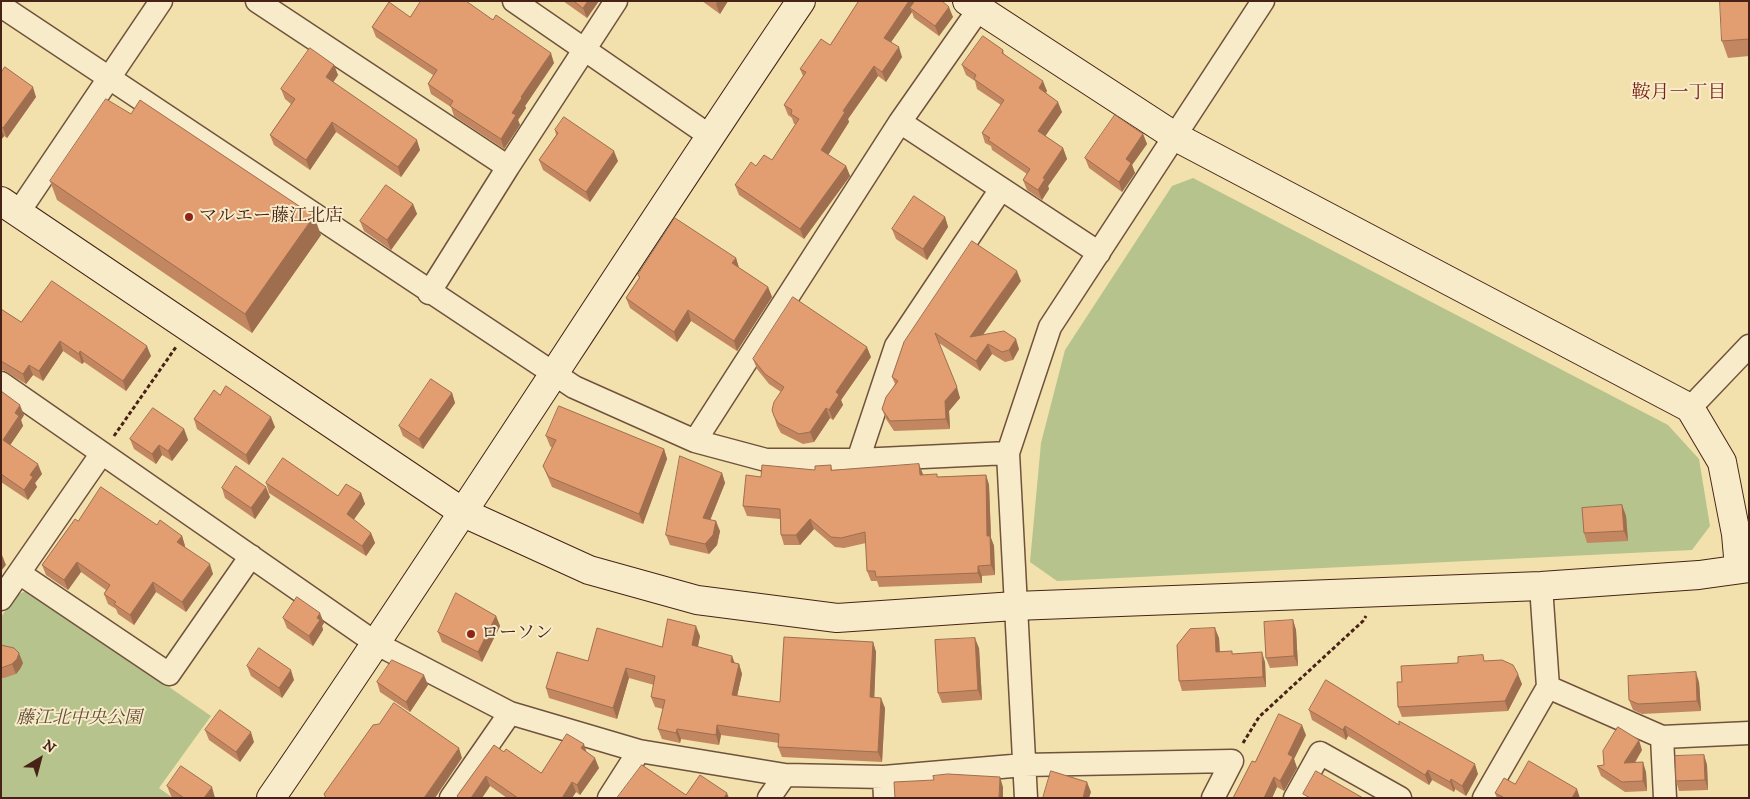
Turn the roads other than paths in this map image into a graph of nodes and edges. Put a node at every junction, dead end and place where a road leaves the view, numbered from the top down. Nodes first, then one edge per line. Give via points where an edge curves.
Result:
1 (161, 1) edge
2 (256, 1) edge
3 (514, 1) edge
4 (616, 1) edge
5 (801, 1) edge
6 (1264, 1) edge
7 (973, 5) edge
8 (1, 6) edge
9 (586, 49) junction
10 (110, 79) junction
11 (900, 122) junction
12 (710, 136) junction
13 (1176, 138) junction
14 (508, 167) junction
15 (1001, 189) junction
16 (10, 207) edge
17 (1099, 253) junction
18 (429, 293) junction
19 (1749, 346) edge
20 (552, 373) junction
21 (1, 383) edge
22 (1690, 408) junction
23 (695, 441) junction
24 (102, 453) junction
25 (1008, 453) junction
26 (858, 460) junction
27 (464, 513) junction
28 (251, 556) junction
29 (1744, 568) edge
30 (19, 573) junction
31 (1540, 586) junction
32 (1, 599) edge
33 (1015, 606) junction
34 (377, 644) junction
35 (1548, 687) junction
36 (510, 713) junction
37 (1749, 733) edge
38 (1662, 737) junction
39 (639, 752) junction
40 (1024, 765) junction
41 (785, 775) junction
42 (885, 787) edge
43 (271, 798) edge
44 (451, 798) edge
45 (608, 798) edge
46 (770, 798) edge
47 (1026, 798) edge
48 (1213, 798) edge
49 (1295, 798) edge
50 (1400, 798) edge
51 (1484, 798) edge
52 (1665, 798) edge

1 - 10 street
2 - 14 street
3 - 9 street
4 - 9 street
5 - 12 street
6 - 13 street
7 - 11 street
7 - 13 street
8 - 10 street
9 - 12 street
9 - 14 street
10 - 16 street
10 - 18 street
11 - 15 street
11 - 23 street
12 - 20 street
13 - 17 street
13 - 22 street
14 - 18 street
15 - 17 street
15 - 26 street via 896,346
16 - 27 street
17 - 25 street via 1050,327
18 - 20 street
19 - 22 street
20 - 23 street via 574,387
20 - 27 street
21 - 24 street
22 - 29 street via 1722,462
23 - 26 street via 766,460
24 - 28 street
24 - 30 street
25 - 26 street
25 - 33 street
27 - 33 street via 589,570 697,600 837,618
27 - 34 street
28 - 30 street via 169,674
28 - 34 street
29 - 31 street
30 - 32 street
31 - 33 street
31 - 35 street
33 - 40 street
34 - 36 street
34 - 43 street
35 - 38 street
35 - 51 street
36 - 39 street
36 - 44 street
37 - 38 street
38 - 52 street
39 - 41 street
39 - 45 street
40 - 42 street
40 - 47 street
40 - 48 street via 1232,761
41 - 42 street
41 - 46 street
49 - 50 street via 1320,753

